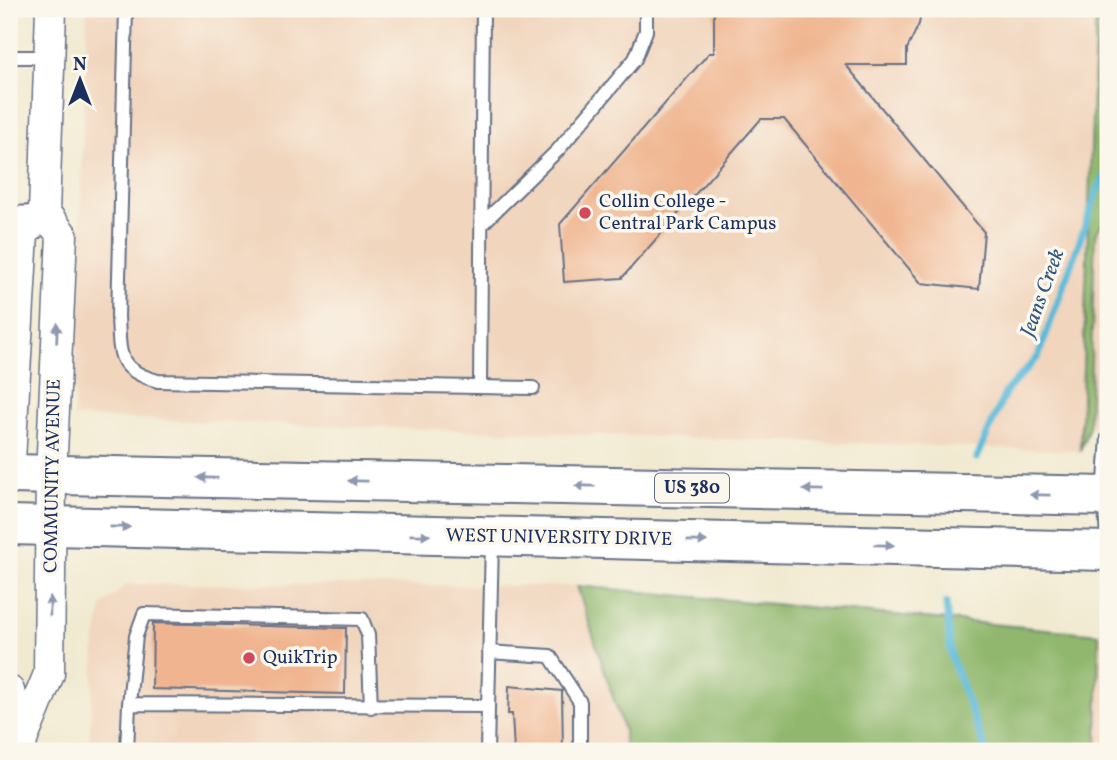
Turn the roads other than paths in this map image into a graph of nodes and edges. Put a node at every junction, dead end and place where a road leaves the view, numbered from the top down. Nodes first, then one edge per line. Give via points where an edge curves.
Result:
1 (51, 9) edge
2 (126, 9) edge
3 (482, 9) edge
4 (646, 9) edge
5 (9, 57) edge
6 (50, 57) junction
7 (44, 212) junction
8 (9, 213) edge
9 (481, 225) junction
10 (480, 387) junction
11 (533, 388) dead end
12 (1108, 437) edge
13 (9, 475) edge
14 (51, 475) junction
15 (1106, 496) edge
16 (9, 525) edge
17 (51, 526) junction
18 (492, 536) junction
19 (1108, 550) edge
20 (489, 652) junction
21 (9, 691) edge
22 (129, 704) junction
23 (488, 706) junction
24 (371, 707) junction
25 (21, 746) edge
26 (127, 751) edge
27 (487, 751) edge
28 (580, 751) edge

1 - 6 street
2 - 10 lane via 118,316 119,352 125,365 136,376 158,381
3 - 9 lane
4 - 9 lane via 646,31 635,59 558,150
5 - 6 lane
6 - 7 street
7 - 8 lane
7 - 13 street via 23,233
14 -> 7 street, COMMUNITY AVENUE via 62,235
9 - 10 lane
10 - 11 lane
12 - 15 lane
13 - 14 highway, US 380
15 -> 14 highway, US 380
14 - 17 street, COMMUNITY AVENUE
15 - 19 lane
16 - 17 highway, WEST UNIVERSITY DRIVE
17 -> 18 highway, WEST UNIVERSITY DRIVE
25 -> 17 street, COMMUNITY AVENUE via 48,674
18 -> 19 highway, WEST UNIVERSITY DRIVE
18 - 20 lane
20 - 23 lane
20 - 28 lane via 550,656 580,702
21 - 25 street, COMMUNITY AVENUE
22 - 24 lane
22 - 24 lane via 135,636 144,614 158,614 362,619 369,635
22 - 26 lane
23 - 24 lane
23 - 27 lane

